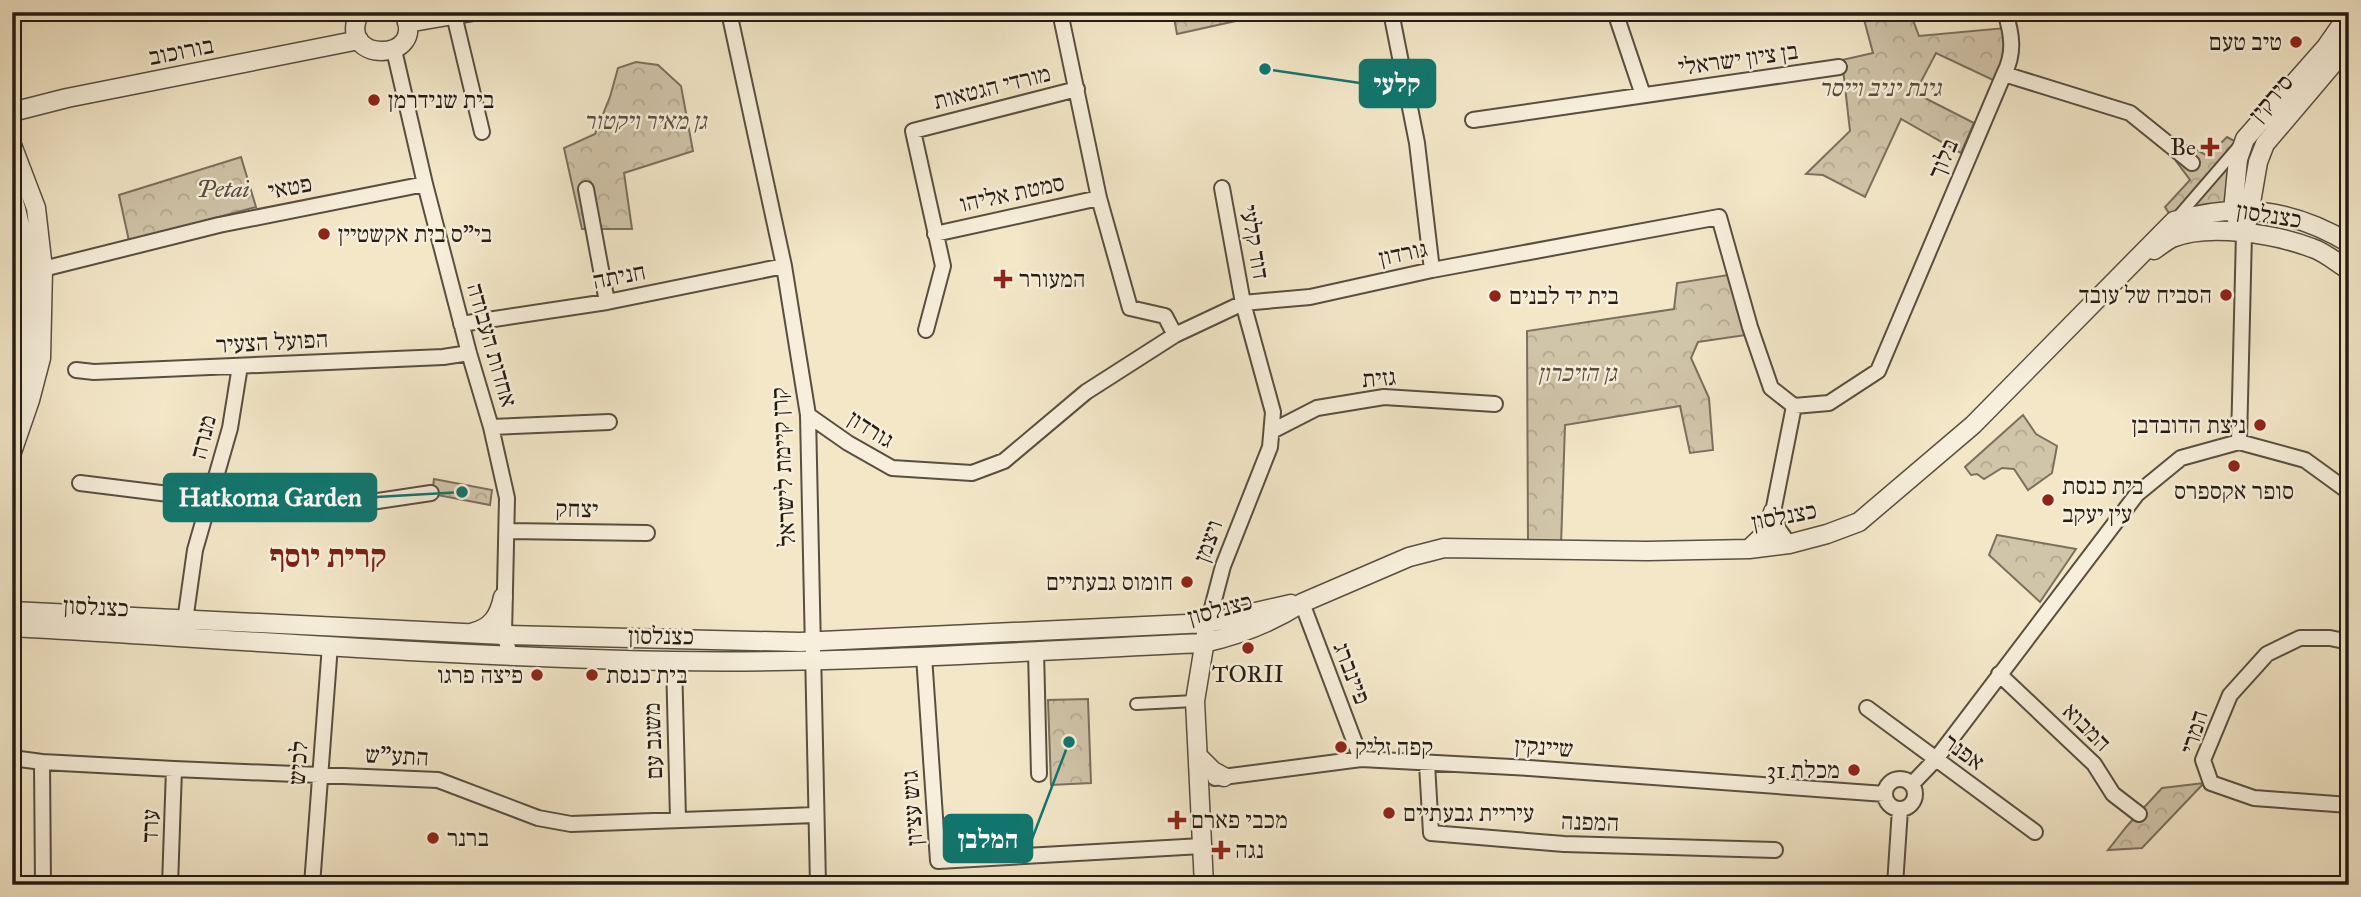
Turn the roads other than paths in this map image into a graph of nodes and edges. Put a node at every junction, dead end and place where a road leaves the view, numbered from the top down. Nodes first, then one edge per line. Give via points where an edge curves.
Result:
1 (360, 12) edge
2 (729, 12) edge
3 (1060, 12) edge
4 (1391, 12) edge
5 (1615, 12) edge
6 (2006, 12) edge
7 (462, 14) edge
8 (2349, 15) edge
9 (405, 18) edge
10 (359, 40) junction
11 (2349, 45) edge
12 (394, 50) junction
13 (1839, 66) dead end
14 (2004, 74) junction
15 (1077, 89) junction
16 (1643, 95) junction
17 (12, 112) edge
18 (1473, 120) dead end
19 (482, 132) dead end
20 (2245, 139) junction
21 (12, 145) edge
22 (2192, 163) dead end
23 (425, 184) junction
24 (1222, 188) dead end
25 (586, 189) dead end
26 (12, 194) edge
27 (1099, 198) junction
28 (2252, 210) junction
29 (2233, 211) junction
30 (2174, 221) junction
31 (2244, 233) junction
32 (935, 234) junction
33 (2349, 243) edge
34 (2139, 259) junction
35 (784, 266) junction
36 (43, 269) junction
37 (1432, 270) junction
38 (2349, 271) edge
39 (607, 302) junction
40 (1243, 303) junction
41 (461, 324) junction
42 (926, 330) dead end
43 (1175, 335) junction
44 (469, 353) junction
45 (240, 366) junction
46 (76, 370) dead end
47 (12, 404) edge
48 (1495, 404) dead end
49 (1794, 406) junction
50 (808, 415) junction
51 (609, 422) dead end
52 (491, 427) junction
53 (1272, 431) junction
54 (2239, 442) junction
55 (12, 452) edge
56 (80, 483) dead end
57 (2349, 492) edge
58 (431, 493) dead end
59 (209, 499) junction
60 (1773, 512) junction
61 (507, 531) junction
62 (647, 533) dead end
63 (1789, 544) junction
64 (1749, 549) junction
65 (503, 597) junction
66 (1301, 603) junction
67 (12, 611) edge
68 (186, 621) junction
69 (1208, 623) junction
70 (12, 627) edge
71 (467, 634) junction
72 (504, 635) junction
73 (174, 636) junction
74 (812, 641) junction
75 (2349, 642) edge
76 (1204, 643) junction
77 (330, 645) junction
78 (1036, 651) junction
79 (924, 656) junction
80 (511, 657) junction
81 (812, 660) junction
82 (674, 661) junction
83 (1999, 674) junction
84 (1195, 701) junction
85 (1136, 704) dead end
86 (1867, 708) dead end
87 (1198, 756) junction
88 (12, 758) edge
89 (1361, 759) junction
90 (1936, 759) junction
91 (42, 762) junction
92 (1427, 764) junction
93 (174, 769) junction
94 (1040, 774) dead end
95 (320, 775) junction
96 (1224, 777) junction
97 (1200, 779) junction
98 (1912, 784) junction
99 (1885, 794) junction
100 (2349, 805) edge
101 (1900, 809) junction
102 (2139, 814) dead end
103 (815, 816) junction
104 (678, 820) junction
105 (2035, 832) dead end
106 (1202, 846) junction
107 (1775, 850) dead end
108 (43, 885) edge
109 (170, 885) edge
110 (312, 885) edge
111 (818, 885) edge
112 (1204, 885) edge
113 (1895, 885) edge

1 - 10 street via 356,23
2 - 35 street, קרן קיימת לישראל
3 - 15 street
4 - 37 street via 1417,143
5 - 16 street
6 - 14 street, בלוך via 2011,60
7 - 9 street
7 - 19 street
8 - 20 street, סירקין
9 - 12 street via 406,37
10 - 12 street via 375,52
10 - 17 street, בורוכוב
11 - 28 street, סירקין via 2265,144
12 - 23 street, אחדות העבודה
13 - 16 street, בן ציון ישראלי
14 - 22 street via 2130,113
14 - 49 street, בלוך via 1878,371 1829,403
15 - 27 street
15 - 32 street, מורדי הגטאות via 913,131
16 - 18 street, בן ציון ישראלי
20 - 29 street, סירקין via 2238,159
20 - 30 street, סירקין
21 - 36 street via 36,208
23 - 36 street, פטאי via 219,225
23 - 41 street, אחדות העבודה
24 - 40 street, דוד קלעי
25 - 39 street
26 - 47 street via 24,236 29,297 22,369
27 - 32 street, סמטת אליהו
27 - 43 street via 1130,308 1165,316
28 - 29 street, כצנלסון
28 - 31 street, סירקין
28 - 33 street, כצנלסון via 2281,213 2324,228
29 - 30 street, כצנלסון
29 - 31 street, סירקין
30 - 34 street, כצנלסון
31 - 34 street, כצנלסון via 2203,232 2172,238
31 - 38 street, כצנלסון via 2314,248
31 - 54 street, סירקין
32 - 42 street, מורדי הגטאות via 943,266
34 - 63 street, כצנלסון via 1973,425 1859,522
35 - 39 street, חניתה
35 - 50 street, קרן קיימת לישראל
36 - 55 street via 41,358
37 - 40 street, גורדון via 1310,297
37 - 49 street, גורדון via 1719,216 1771,388
39 - 41 street, חניתה
40 - 43 street, גורדון
40 - 53 street, ויצמן via 1273,412
41 - 44 street, אחדות העבודה
43 - 50 street, גורדון via 1086,392 1004,461 972,473 892,468
44 - 45 street, הפועל הצעיר
44 - 52 street, אחדות העבודה
45 - 46 street, הפועל הצעיר
45 - 59 street, מנרה via 230,429
48 - 53 street, גזית via 1384,397 1317,408
49 - 60 street
50 - 74 street, קרן קיימת לישראל
51 - 52 street
52 - 61 street, אחדות העבודה via 507,498
53 - 69 street, ויצמן via 1270,447 1223,566
54 - 57 street via 2305,460
54 - 83 street via 2181,458 2137,494
56 - 59 street
58 - 59 street via 358,504
59 - 68 street, מנרה via 195,550
60 - 63 street
60 - 64 street via 1768,531
61 - 62 street, יצחק
61 - 65 street, אחדות העבודה
63 - 64 street, כצנלסון
64 - 66 street, כצנלסון via 1444,548 1409,557
65 - 71 street via 493,623
65 - 72 street, אחדות העבודה
66 - 69 street, כצנלסון
66 - 76 street, כצנלסון via 1246,632
66 - 89 street, פיינברג
67 - 68 street, כצנלסון
68 - 71 street, כצנלסון
68 - 73 street
69 - 74 street, כצנלסון
69 - 76 street, ויצמן
70 - 73 street, כצנלסון
71 - 72 street, כצנלסון
72 - 74 street, כצנלסון
72 - 80 street, אחדות העבודה
73 - 77 street, כצנלסון
74 - 81 street, קרן קיימת לישראל
75 - 100 street, המרי via 2300,638 2267,654 2230,695 2203,760 2211,783 2253,798
76 - 78 street, כצנלסון
76 - 84 street, ויצמן
77 - 80 street, כצנלסון
77 - 95 street, לכיש
78 - 79 street, כצנלסון
78 - 94 street
79 - 81 street, כצנלסון
79 - 106 street, גוש עציון via 938,861
80 - 82 street, כצנלסון
81 - 82 street, כצנלסון
81 - 103 street, קרן קיימת לישראל
82 - 104 street, משגב עם
83 - 90 street
83 - 102 street, המבוא via 2094,764 2113,794
84 - 85 street
84 - 87 street, ויצמן
86 - 90 street, אפנר
87 - 96 street
87 - 97 street, ויצמן
88 - 91 street, התע"ש
89 - 92 street, שיינקין
89 - 96 street, שיינקין
90 - 98 street
90 - 105 street, אפנר
91 - 93 street, התע"ש
91 - 108 street
92 - 99 street, שיינקין
92 - 107 street, המפנה via 1431,833 1564,844
93 - 95 street, התע"ש
93 - 109 street, ערד
95 - 104 street, התע"ש via 438,780 555,822
95 - 110 street, לכיש
96 - 97 street, שיינקין
97 - 106 street, ויצמן
98 - 99 street via 1897,779 1889,783
98 - 101 street via 1914,802
99 - 101 street via 1888,803
101 - 113 street
103 - 104 street, התע"ש
103 - 111 street, קרן קיימת לישראל
106 - 112 street, ויצמן

